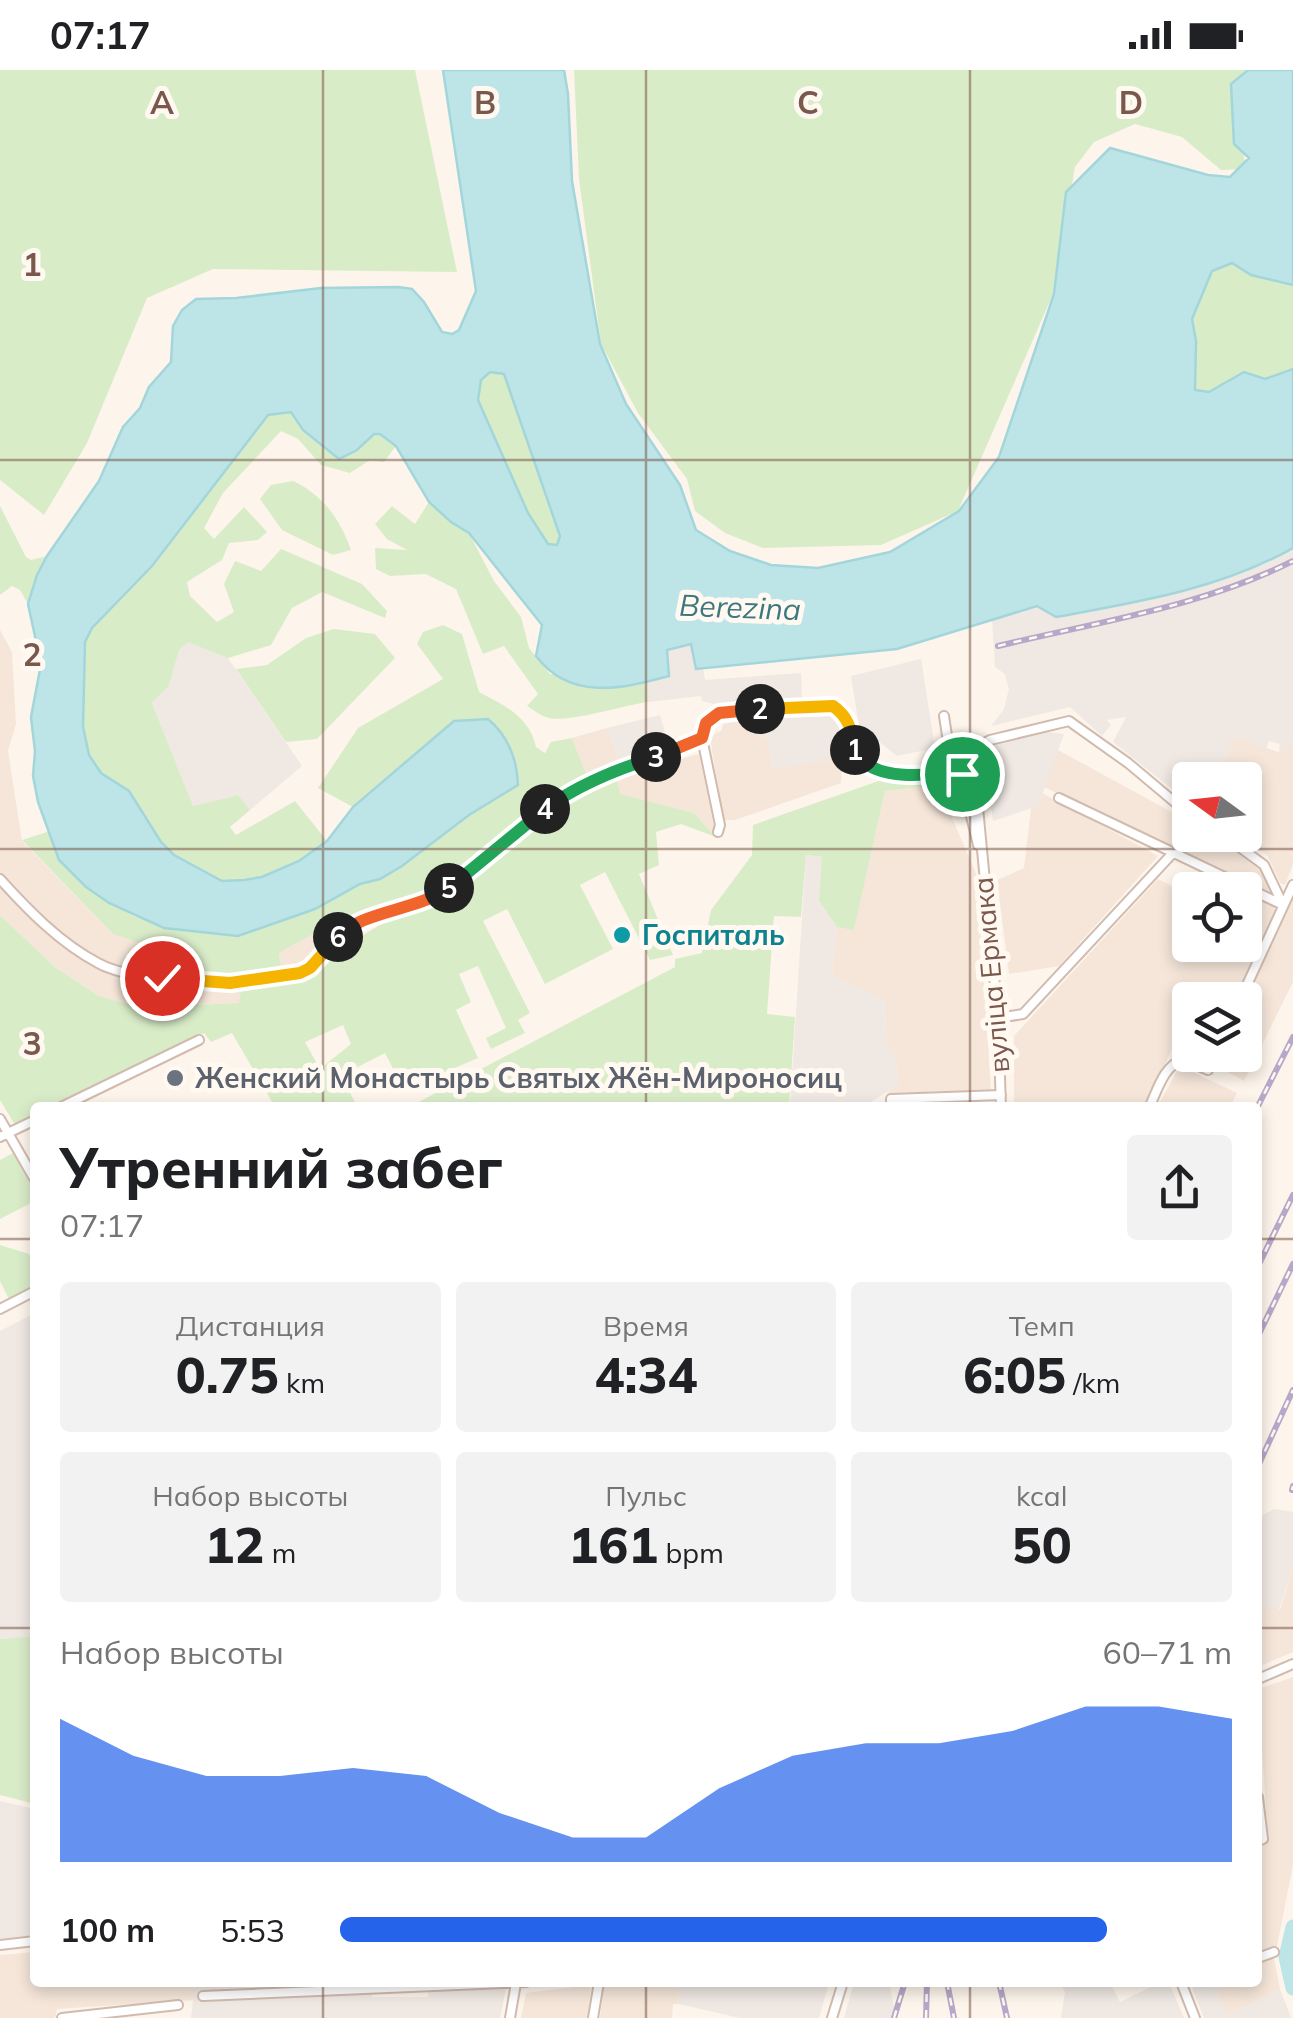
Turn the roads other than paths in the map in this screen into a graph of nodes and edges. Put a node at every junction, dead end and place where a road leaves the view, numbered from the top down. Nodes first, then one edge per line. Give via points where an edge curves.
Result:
1 (944, 716) dead end
2 (702, 738) junction
3 (967, 767) junction
4 (1059, 798) dead end
5 (1172, 800) edge
6 (718, 832) dead end
7 (1247, 852) edge
8 (1172, 854) junction
9 (0, 879) edge
10 (1293, 885) edge
11 (1284, 905) junction
12 (1248, 982) edge
13 (998, 1018) junction
14 (199, 1040) dead end
15 (1172, 1064) edge
16 (1001, 1095) junction
17 (71, 1102) edge
18 (892, 1102) edge
19 (953, 1102) edge
20 (1001, 1102) edge
21 (1152, 1102) edge
22 (0, 1119) edge
23 (30, 1122) edge
24 (4, 1135) edge
25 (30, 1173) edge
26 (30, 1294) edge
27 (0, 1309) edge
28 (1293, 1664) edge
29 (1262, 1677) edge
30 (30, 1942) edge
31 (0, 1945) edge
32 (1274, 1952) dead end
33 (1262, 1956) edge
34 (422, 1987) edge
35 (519, 1987) edge
36 (598, 1987) edge
37 (841, 1987) edge
38 (1183, 1987) edge
39 (202, 1996) dead end
40 (178, 2005) dead end
41 (62, 2018) edge
42 (510, 2018) edge
43 (593, 2018) edge
44 (832, 2018) edge
45 (1195, 2018) edge

1 - 3 street, вуліца Ермака via 950,755
2 - 3 street via 706,723 719,713 833,706 846,718 866,765 926,774
2 - 6 street
2 - 9 street via 564,796 441,894 349,926 295,975 208,983 105,967 51,930
3 - 5 street via 990,740 1070,720
3 - 13 street, вуліца Ермака via 974,776
4 - 8 street
7 - 11 street via 1264,865
8 - 11 street
8 - 13 street via 1023,1014
10 - 11 street
11 - 12 street
13 - 16 street, вуліца Ермака
14 - 17 street
15 - 21 street
16 - 19 street, вуліца Ермака
16 - 20 street, вуліца Ермака
18 - 19 street, вуліца Ермака
22 - 24 street
23 - 24 street
24 - 25 street
26 - 27 street
28 - 29 street
30 - 31 street
32 - 33 street
34 - 39 street
35 - 42 street
36 - 43 street
37 - 44 street
38 - 45 street
40 - 41 street

